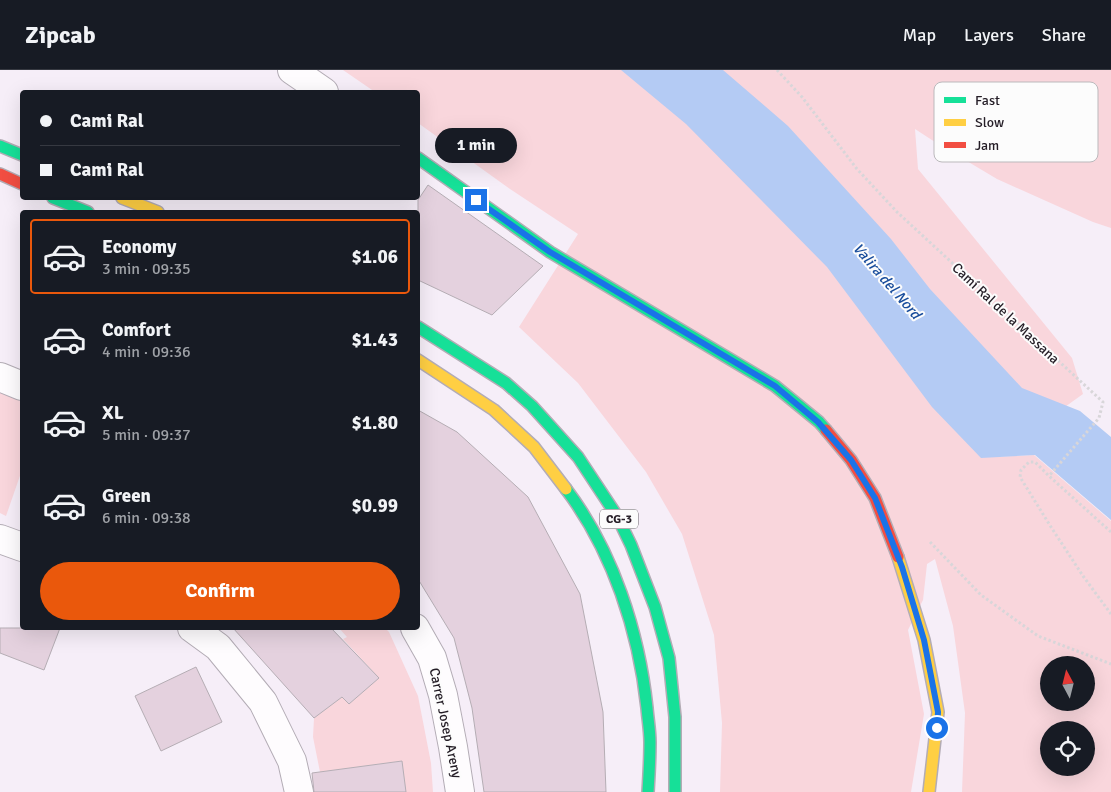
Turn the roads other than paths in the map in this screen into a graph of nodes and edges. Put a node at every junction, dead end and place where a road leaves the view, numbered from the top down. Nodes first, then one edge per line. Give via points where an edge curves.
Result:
1 (292, 70) edge
2 (321, 90) edge
3 (0, 146) edge
4 (20, 155) edge
5 (420, 159) edge
6 (0, 174) edge
7 (20, 183) edge
8 (59, 200) edge
9 (127, 200) edge
10 (83, 210) edge
11 (153, 210) edge
12 (420, 328) edge
13 (420, 361) edge
14 (0, 377) edge
15 (20, 385) edge
16 (0, 539) edge
17 (20, 546) edge
18 (195, 630) edge
19 (416, 630) edge
20 (299, 792) edge
21 (460, 792) edge
22 (648, 792) edge
23 (675, 792) edge
24 (929, 792) edge

1 - 2 street
3 - 4 main road
5 - 24 main road via 550,252 775,386 818,422 851,460 875,498 902,567 924,640 938,712
6 - 7 main road
8 - 10 main road
9 - 11 main road
12 - 23 main road, CG-3 via 506,383 532,406 578,457 617,516 655,607 669,658 675,717
13 - 22 main road, CG-3 via 494,410 534,447 576,502 596,537 616,578 634,633 644,680 650,741
14 - 15 street
16 - 17 street
18 - 20 street via 218,647 263,702 292,761
19 - 21 street, Carrer Josep Areny via 432,658 443,695

